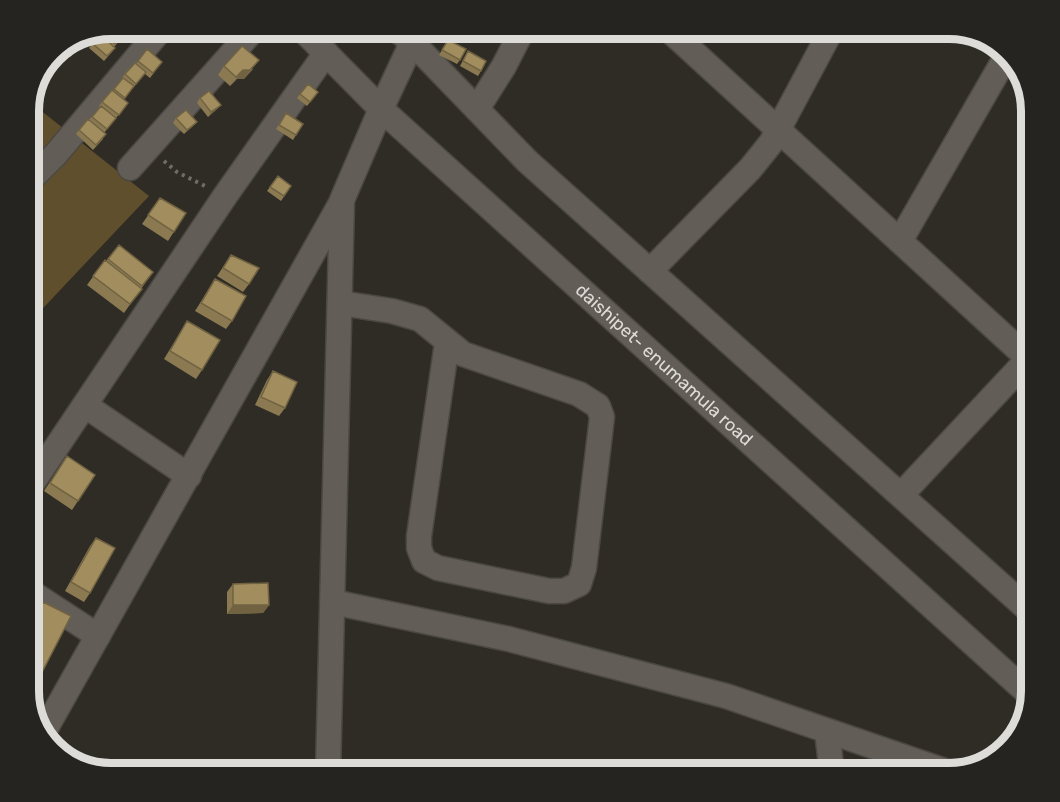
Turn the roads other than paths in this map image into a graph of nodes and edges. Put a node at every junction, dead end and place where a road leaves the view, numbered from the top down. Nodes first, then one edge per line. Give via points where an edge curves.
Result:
1 (152, 39) edge
2 (244, 39) edge
3 (313, 39) edge
4 (407, 39) edge
5 (414, 39) edge
6 (517, 39) edge
7 (680, 39) edge
8 (826, 39) edge
9 (326, 53) junction
10 (1002, 63) edge
11 (381, 109) junction
12 (477, 109) junction
13 (778, 129) junction
14 (130, 168) dead end
15 (39, 171) edge
16 (342, 201) junction
17 (900, 241) junction
18 (650, 271) junction
19 (340, 303) junction
20 (447, 343) junction
21 (1021, 349) edge
22 (1021, 369) edge
23 (86, 406) junction
24 (39, 474) edge
25 (189, 476) junction
26 (901, 495) junction
27 (39, 598) edge
28 (333, 602) junction
29 (1021, 602) edge
30 (98, 636) junction
31 (1021, 687) edge
32 (47, 725) edge
33 (827, 731) junction
34 (328, 763) edge
35 (831, 763) edge
36 (921, 763) edge

1 - 15 street
2 - 14 street
3 - 9 street, daishipet- enumamula road
4 - 11 street
5 - 12 street
6 - 12 street
7 - 13 street
8 - 13 street
9 - 11 street, daishipet- enumamula road
9 - 23 street via 225,196
10 - 17 street
11 - 16 street
11 - 31 street, daishipet- enumamula road
12 - 18 street via 527,161
13 - 17 street
13 - 18 street via 750,169
16 - 19 street
16 - 25 street
17 - 21 street
18 - 26 street
19 - 20 street via 420,319
19 - 28 street
20 - 20 street via 463,354 579,394 598,406 602,417 579,584 564,591 549,591 438,568 424,561 419,536
22 - 26 street
23 - 24 street
23 - 25 street
25 - 30 street
26 - 29 street
27 - 30 street
28 - 33 street via 509,639 726,696
28 - 34 street
30 - 32 street
33 - 35 street
33 - 36 street

